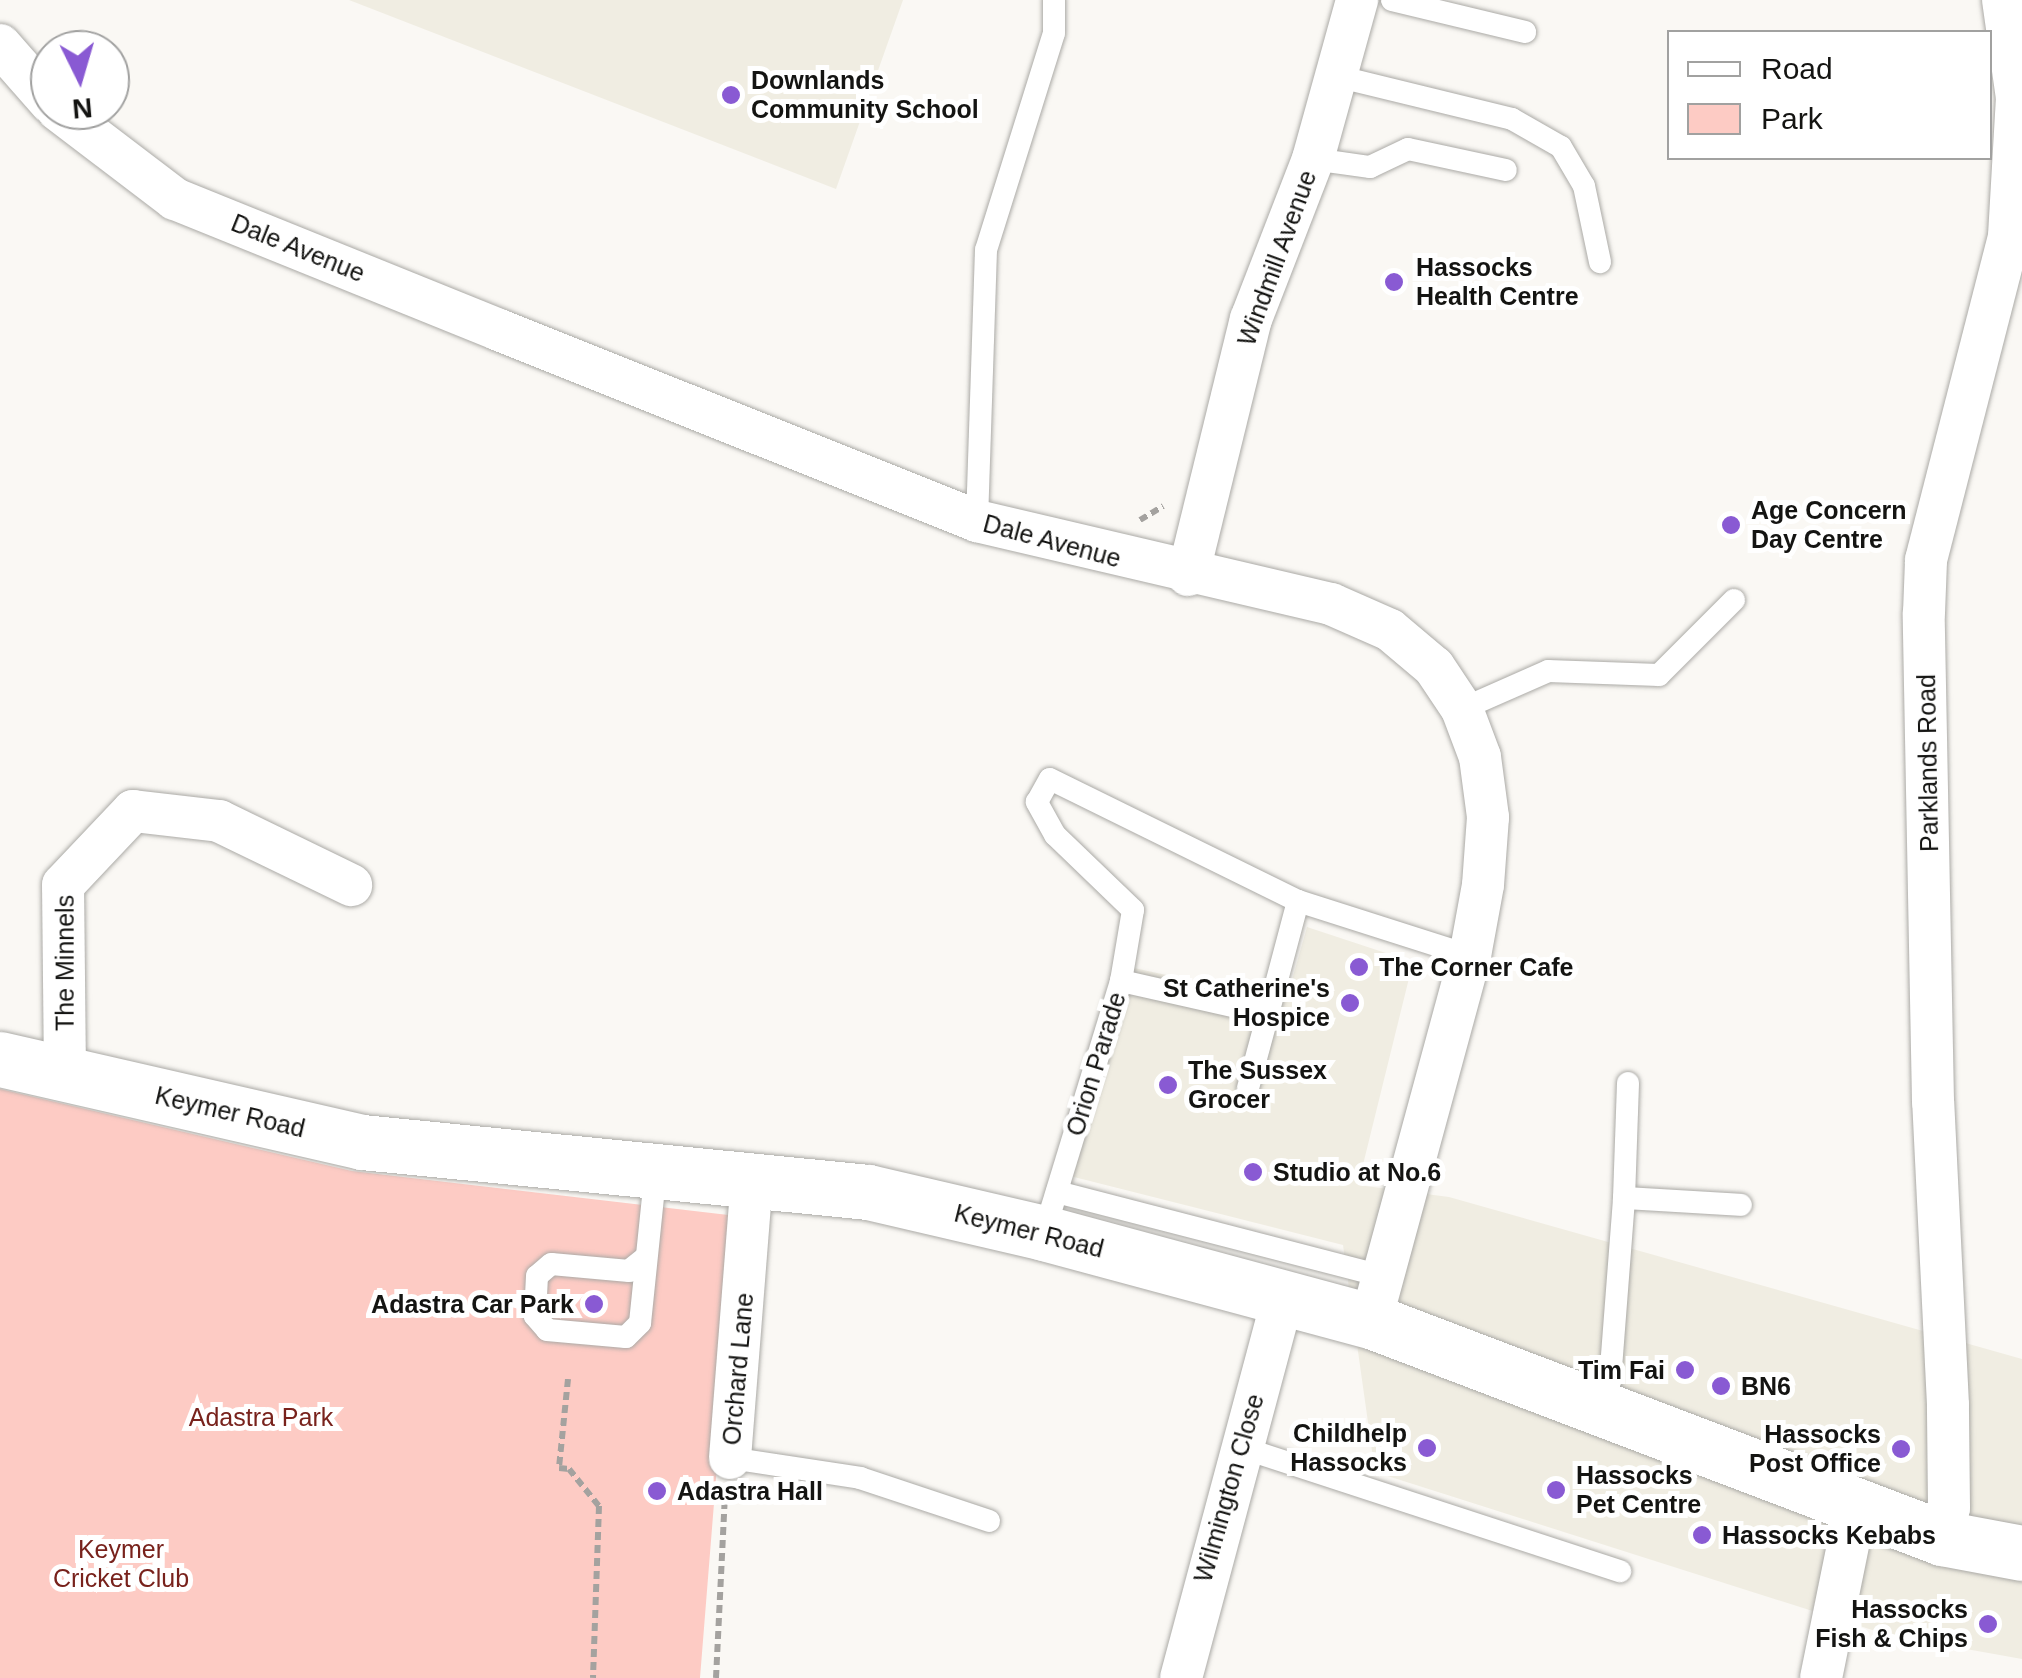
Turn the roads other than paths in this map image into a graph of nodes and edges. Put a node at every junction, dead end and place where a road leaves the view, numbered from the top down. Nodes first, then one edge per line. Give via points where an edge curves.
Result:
1 (1054, 0) edge
2 (1357, 0) edge
3 (1392, 0) edge
4 (2003, 0) edge
5 (1524, 32) dead end
6 (0, 45) edge
7 (1336, 76) junction
8 (30, 79) edge
9 (85, 130) edge
10 (1313, 160) junction
11 (1506, 170) dead end
12 (1600, 262) dead end
13 (977, 522) junction
14 (1188, 575) junction
15 (1734, 600) dead end
16 (1462, 709) junction
17 (351, 884) dead end
18 (1298, 901) junction
19 (1470, 956) junction
20 (1121, 981) junction
21 (1268, 1014) junction
22 (0, 1060) edge
23 (66, 1074) junction
24 (1628, 1083) dead end
25 (1248, 1088) dead end
26 (656, 1170) junction
27 (752, 1180) junction
28 (1624, 1198) junction
29 (1741, 1205) dead end
30 (1050, 1212) junction
31 (646, 1257) junction
32 (1282, 1298) junction
33 (1378, 1299) junction
34 (1600, 1405) junction
35 (1240, 1447) junction
36 (730, 1458) joint
37 (1856, 1506) junction
38 (989, 1521) dead end
39 (1942, 1538) junction
40 (2022, 1552) edge
41 (1620, 1571) dead end
42 (1181, 1678) edge
43 (1821, 1678) edge

1 - 13 lane via 1054,33 986,250
2 - 7 street, Windmill Avenue
3 - 5 lane
4 - 39 street, Parklands Road via 2018,98 2009,236 1926,560 1933,1102 1948,1405 1949,1508
6 - 8 street
7 - 10 street, Windmill Avenue
7 - 12 lane via 1512,119 1560,147 1584,186
9 - 13 street, Dale Avenue via 175,198
10 - 11 lane via 1370,168 1408,148
10 - 14 street, Windmill Avenue via 1251,319
13 - 14 street, Dale Avenue
14 - 16 street, Dale Avenue via 1331,604 1390,630 1434,667
15 - 16 lane via 1659,675 1548,672
16 - 19 street, Dale Avenue via 1480,757 1488,817
17 - 23 street, The Minnels via 218,821 133,812 64,885
18 - 19 lane
18 - 20 lane via 1050,779 1037,802 1055,835 1133,910 1133,942
18 - 21 lane
19 - 33 street, Dale Avenue
20 - 21 lane, Orion Parade
20 - 30 lane, Orion Parade
21 - 25 lane
22 - 23 main road, Keymer Road
23 - 26 main road, Keymer Road via 362,1142
24 - 28 lane
26 - 27 main road, Keymer Road
26 - 31 lane
27 - 30 main road, Keymer Road
27 - 36 street, Orchard Lane
28 - 29 lane
28 - 34 lane via 1610,1381
30 - 32 main road, Keymer Road
30 - 33 lane
31 - 31 lane via 640,1323 626,1336 547,1330 535,1316 537,1276 552,1264 629,1272
32 - 33 main road, Keymer Road
32 - 35 street, Wilmington Close
33 - 34 main road, Keymer Road
34 - 37 main road, Keymer Road
35 - 41 lane
35 - 42 street, Wilmington Close
36 - 38 lane via 860,1478
37 - 39 main road, Keymer Road
37 - 43 street
39 - 40 main road, Keymer Road

